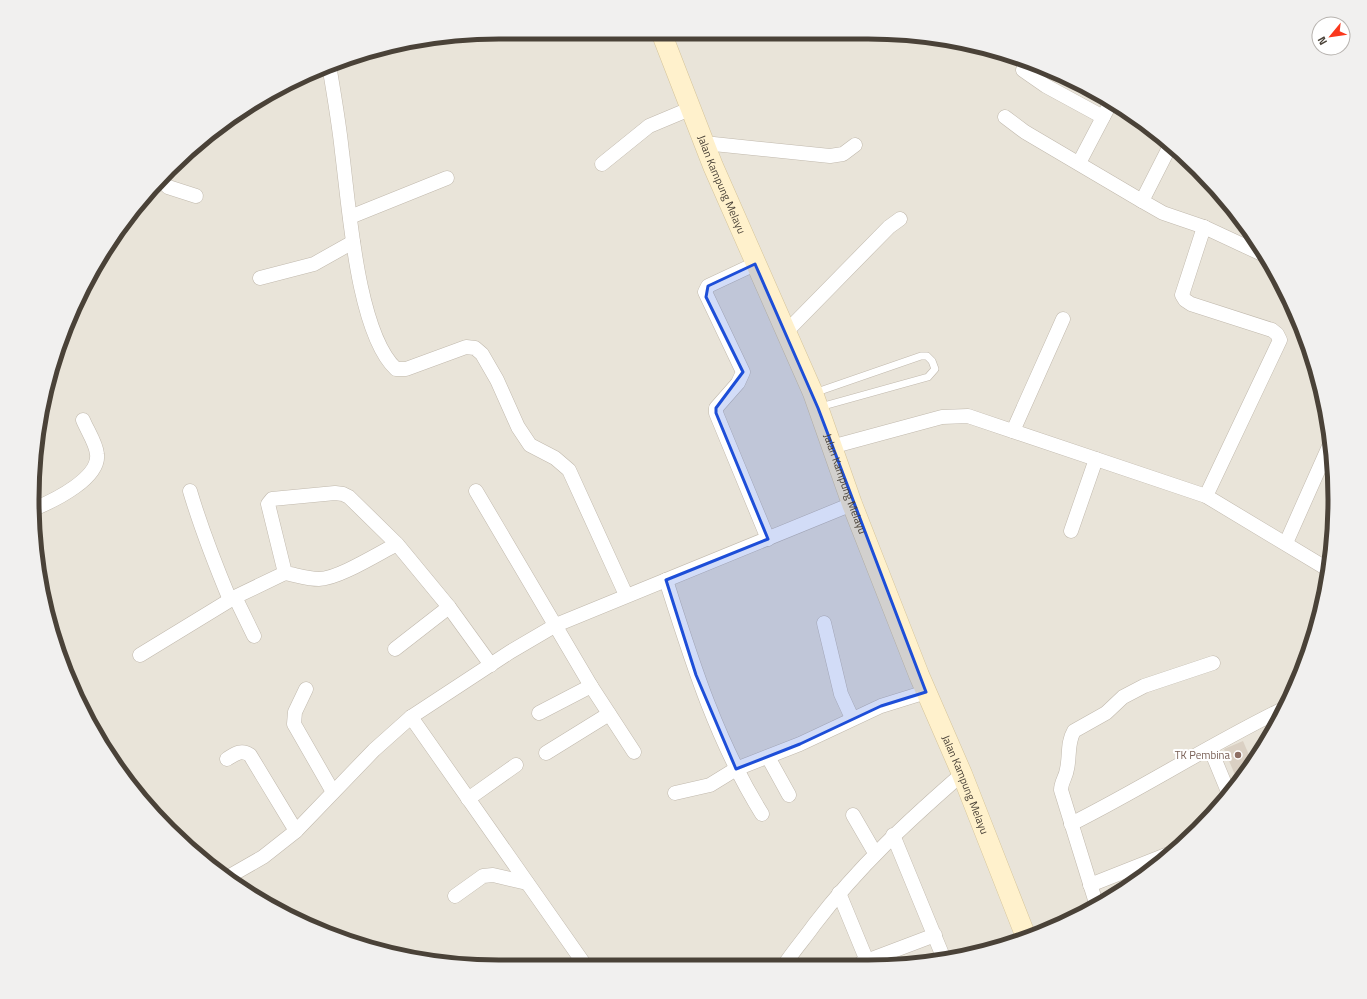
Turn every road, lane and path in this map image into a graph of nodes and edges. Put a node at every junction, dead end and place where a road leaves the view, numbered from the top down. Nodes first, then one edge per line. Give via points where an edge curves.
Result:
1 (664, 39) edge
2 (1023, 70) dead end
3 (330, 71) edge
4 (692, 108) junction
5 (1109, 108) edge
6 (1005, 117) dead end
7 (1103, 117) junction
8 (704, 143) junction
9 (855, 144) dead end
10 (1168, 150) edge
11 (1079, 163) junction
12 (602, 164) dead end
13 (447, 178) dead end
14 (165, 184) edge
15 (196, 196) dead end
16 (1142, 202) junction
17 (350, 217) junction
18 (900, 219) dead end
19 (1204, 227) junction
20 (353, 242) junction
21 (1254, 250) edge
22 (755, 264) junction
23 (260, 278) dead end
24 (1064, 319) dead end
25 (785, 333) junction
26 (816, 401) junction
27 (83, 420) dead end
28 (1013, 431) junction
29 (831, 447) junction
30 (1326, 454) edge
31 (1096, 459) junction
32 (190, 491) dead end
33 (476, 492) dead end
34 (1206, 496) junction
35 (852, 504) junction
36 (39, 507) edge
37 (1071, 531) dead end
38 (768, 539) junction
39 (1286, 543) junction
40 (397, 544) junction
41 (1323, 566) edge
42 (285, 573) junction
43 (666, 580) junction
44 (626, 595) junction
45 (232, 598) junction
46 (449, 607) junction
47 (824, 623) dead end
48 (556, 625) junction
49 (254, 636) dead end
50 (395, 649) dead end
51 (140, 655) dead end
52 (1213, 663) dead end
53 (492, 665) junction
54 (591, 686) junction
55 (306, 689) dead end
56 (926, 692) junction
57 (539, 713) dead end
58 (609, 714) junction
59 (1273, 717) edge
60 (411, 718) junction
61 (852, 718) junction
62 (1210, 748) junction
63 (634, 752) dead end
64 (546, 753) dead end
65 (768, 756) junction
66 (227, 758) dead end
67 (516, 765) dead end
68 (736, 769) junction
69 (962, 774) junction
70 (1226, 788) edge
71 (333, 792) junction
72 (675, 793) dead end
73 (789, 795) dead end
74 (468, 799) junction
75 (762, 814) dead end
76 (853, 815) dead end
77 (1071, 824) junction
78 (296, 831) junction
79 (893, 835) junction
80 (876, 853) junction
81 (1155, 859) edge
82 (233, 874) edge
83 (527, 883) junction
84 (1090, 885) junction
85 (839, 893) junction
86 (455, 896) dead end
87 (1095, 900) edge
88 (1024, 933) edge
89 (935, 935) junction
90 (942, 954) edge
91 (582, 960) edge
92 (788, 960) edge
93 (863, 960) edge
94 (869, 960) edge

1 - 4 main road, Jalan Kampung Melayu
2 - 7 street via 1046,86
3 - 17 street
4 - 8 main road, Jalan Kampung Melayu
4 - 12 street via 649,126
5 - 7 street
6 - 11 street via 1025,132
7 - 11 street
8 - 9 street via 830,156 843,154
8 - 22 main road, Jalan Kampung Melayu
10 - 16 street
11 - 16 street
13 - 17 street
14 - 15 street
16 - 19 street via 1163,213
17 - 20 street
18 - 25 street via 889,227
19 - 21 street
19 - 34 street via 1182,295 1185,300 1272,330 1280,340
20 - 23 street via 314,264
20 - 44 street via 367,313 389,362 396,369 406,369 466,347 475,348 482,354 518,427 530,445 555,458 569,470
22 - 25 main road, Jalan Kampung Melayu
22 - 38 street via 708,286 705,292 743,372 738,383 716,408 716,413
24 - 28 street
25 - 26 main road, Jalan Kampung Melayu
26 - 26 lane via 928,377 935,369 934,365 927,356 921,356
26 - 29 main road, Jalan Kampung Melayu
27 - 36 street via 97,453 97,465 73,488
28 - 29 street via 968,416 942,417
28 - 31 street
29 - 35 main road, Jalan Kampung Melayu
30 - 39 street
31 - 34 street
31 - 37 street
32 - 45 street via 206,542
33 - 48 street
34 - 39 street
35 - 38 street
35 - 56 main road, Jalan Kampung Melayu
38 - 43 street
39 - 41 street
40 - 42 street via 346,570 319,579
40 - 42 street via 343,494 272,499 268,504
40 - 46 street
42 - 45 street
43 - 44 street
43 - 68 street via 696,675
44 - 48 street
45 - 49 street
45 - 51 street
46 - 50 street
46 - 53 street
47 - 61 street via 841,694
48 - 53 street
48 - 54 street
52 - 77 street via 1144,686 1123,697 1106,713 1074,731 1069,748 1068,768 1061,783
53 - 60 street
54 - 57 street
54 - 58 street
55 - 71 street via 295,712 294,724
56 - 61 street
56 - 69 main road, Jalan Kampung Melayu
58 - 63 street
58 - 64 street
59 - 62 street
60 - 71 street via 374,750
60 - 74 street
61 - 65 street via 800,744
62 - 70 street
62 - 77 street via 1152,782
65 - 68 street
65 - 73 street
66 - 78 street via 246,752 253,758
67 - 74 street
68 - 72 street via 710,785
68 - 75 street
69 - 79 street
69 - 88 main road, Jalan Kampung Melayu
71 - 78 street
74 - 83 street
76 - 80 street
77 - 84 street
78 - 82 street via 263,857
79 - 80 street
79 - 89 street
80 - 85 street
81 - 84 street
83 - 86 street via 493,875 483,876
83 - 91 street
84 - 87 street
85 - 92 street
85 - 93 street
89 - 90 street
89 - 94 street

